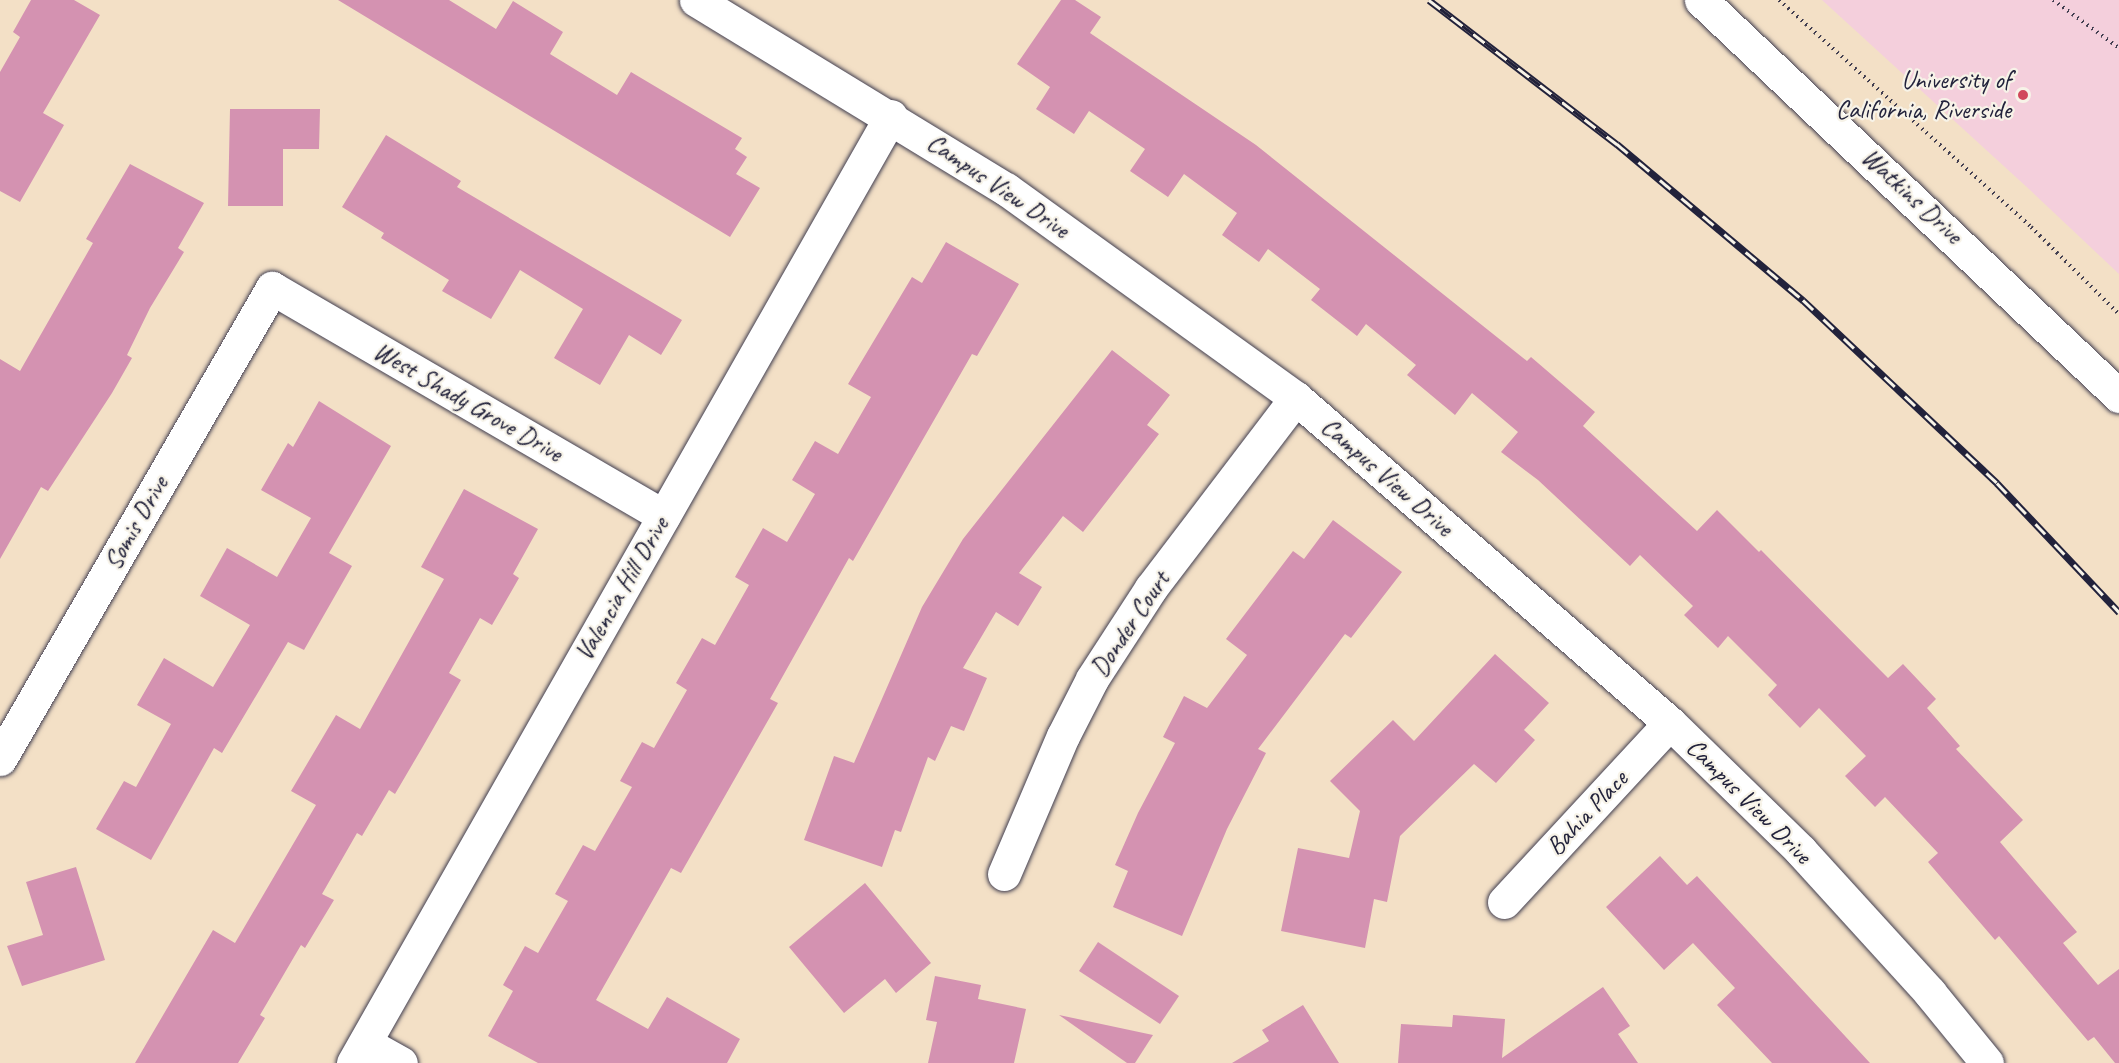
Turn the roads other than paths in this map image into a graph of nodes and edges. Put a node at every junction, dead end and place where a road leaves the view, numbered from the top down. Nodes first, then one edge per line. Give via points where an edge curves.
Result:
1 (696, 0) edge
2 (1701, 0) edge
3 (891, 116) junction
4 (272, 288) joint
5 (2119, 396) edge
6 (1296, 398) junction
7 (664, 516) junction
8 (1670, 723) junction
9 (0, 759) edge
10 (1004, 874) dead end
11 (1504, 902) dead end
12 (359, 1053) edge
13 (401, 1063) edge
14 (1987, 1063) edge

1 - 3 street, Campus View Drive
2 - 5 street, Watkins Drive via 1905,189
3 - 6 street, Campus View Drive via 1122,269
3 - 7 street, Valencia Hill Drive
4 - 7 street, West Shady Grove Drive
4 - 9 street, Somis Drive
6 - 8 street, Campus View Drive
6 - 10 street, Donder Court via 1151,588 1092,679
7 - 12 street, Valencia Hill Drive
8 - 11 street, Bahia Place
8 - 14 street, Campus View Drive via 1801,851 1930,993
12 - 13 street

